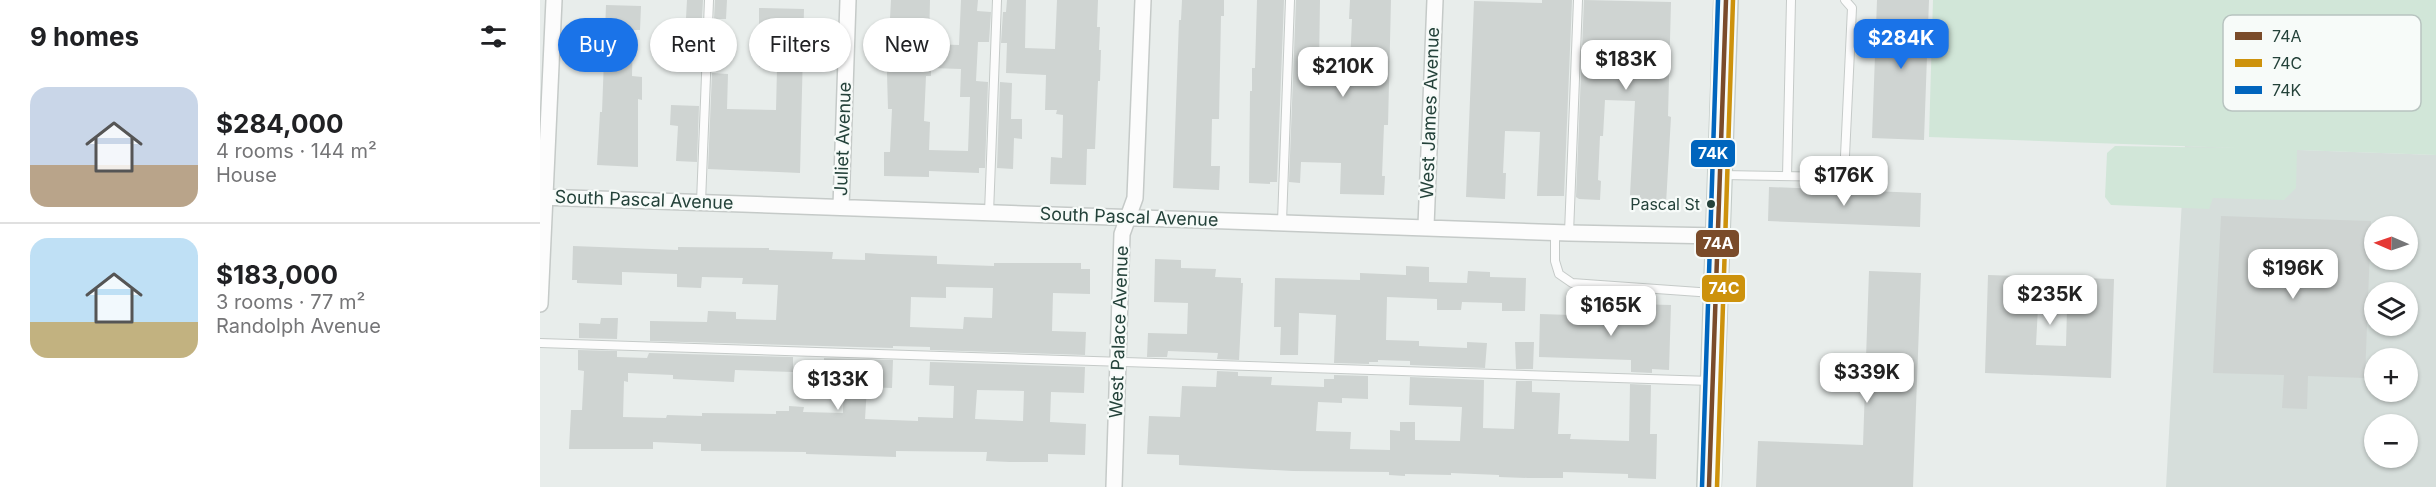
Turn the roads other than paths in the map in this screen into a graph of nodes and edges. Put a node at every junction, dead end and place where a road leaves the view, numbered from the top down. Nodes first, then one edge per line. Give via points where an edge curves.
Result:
1 (554, 0) edge
2 (709, 0) edge
3 (849, 0) edge
4 (997, 0) edge
5 (1143, 0) edge
6 (1290, 0) edge
7 (1435, 0) edge
8 (1578, 0) edge
9 (1726, 0) edge
10 (1791, 0) edge
11 (1845, 0) edge
12 (1720, 175) junction
13 (1787, 176) junction
14 (542, 197) edge
15 (701, 202) junction
16 (841, 207) junction
17 (988, 213) junction
18 (1127, 218) junction
19 (1281, 222) junction
20 (1426, 226) junction
21 (1562, 232) junction
22 (1719, 236) junction
23 (1716, 293) junction
24 (540, 304) edge
25 (540, 343) edge
26 (1118, 362) junction
27 (1712, 381) junction
28 (1114, 487) edge
29 (1709, 487) edge

1 - 14 street
2 - 15 lane
3 - 16 street, Juliet Avenue
4 - 17 lane
5 - 18 street, West Palace Avenue via 1135,198
6 - 19 lane
7 - 20 street, West James Avenue
8 - 21 lane
9 - 12 main road
10 - 13 lane
11 - 13 lane via 1852,8 1844,177
12 - 13 lane
12 - 22 main road
14 - 15 street, South Pascal Avenue
14 - 24 street
15 - 16 street, South Pascal Avenue
16 - 17 street, South Pascal Avenue
17 - 18 street, South Pascal Avenue
18 - 19 street, South Pascal Avenue
18 - 26 street, West Palace Avenue via 1122,234
19 - 20 street, South Pascal Avenue
20 - 21 street, South Pascal Avenue
21 - 22 street, South Pascal Avenue
21 - 23 lane via 1555,261 1559,274 1572,283
22 - 23 main road
23 - 27 main road
25 - 26 lane
26 - 27 lane
26 - 28 street, West Palace Avenue
27 - 29 main road

